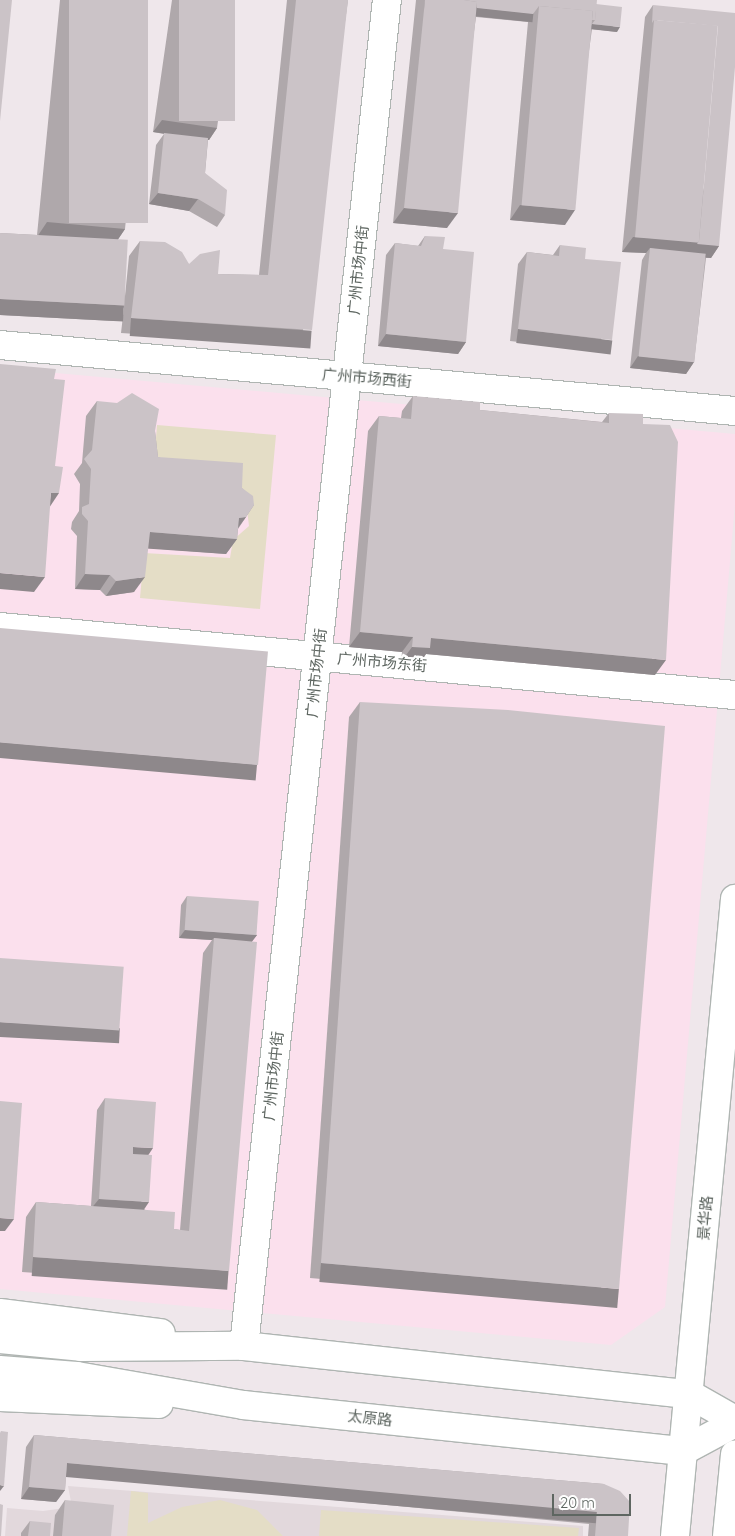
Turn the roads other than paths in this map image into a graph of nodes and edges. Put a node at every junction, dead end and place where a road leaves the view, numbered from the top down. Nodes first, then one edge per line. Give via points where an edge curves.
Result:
1 (388, 0) edge
2 (0, 345) edge
3 (346, 376) junction
4 (735, 411) edge
5 (0, 627) edge
6 (317, 656) junction
7 (735, 695) edge
8 (735, 900) edge
9 (0, 1313) edge
10 (0, 1339) edge
11 (244, 1346) junction
12 (0, 1370) edge
13 (689, 1394) junction
14 (0, 1397) edge
15 (243, 1405) junction
16 (735, 1422) edge
17 (683, 1451) junction
18 (735, 1454) edge
19 (675, 1536) edge
20 (727, 1536) edge

1 - 3 street, 广州市场中街
2 - 3 street, 广州市场西街
3 - 4 street, 广州市场西街
3 - 6 street, 广州市场中街
5 - 6 street, 广州市场东街
6 - 7 street, 广州市场东街
6 - 11 street, 广州市场中街
8 - 13 street, 景华路
9 - 11 street via 81,1320
10 - 11 street via 81,1347
11 - 13 street
12 - 15 street, 太原路 via 77,1376
13 - 16 street
13 - 17 street, 景华路
14 - 15 street
15 - 17 street, 太原路
16 - 17 street
17 - 19 street, 景华路
18 - 20 street

